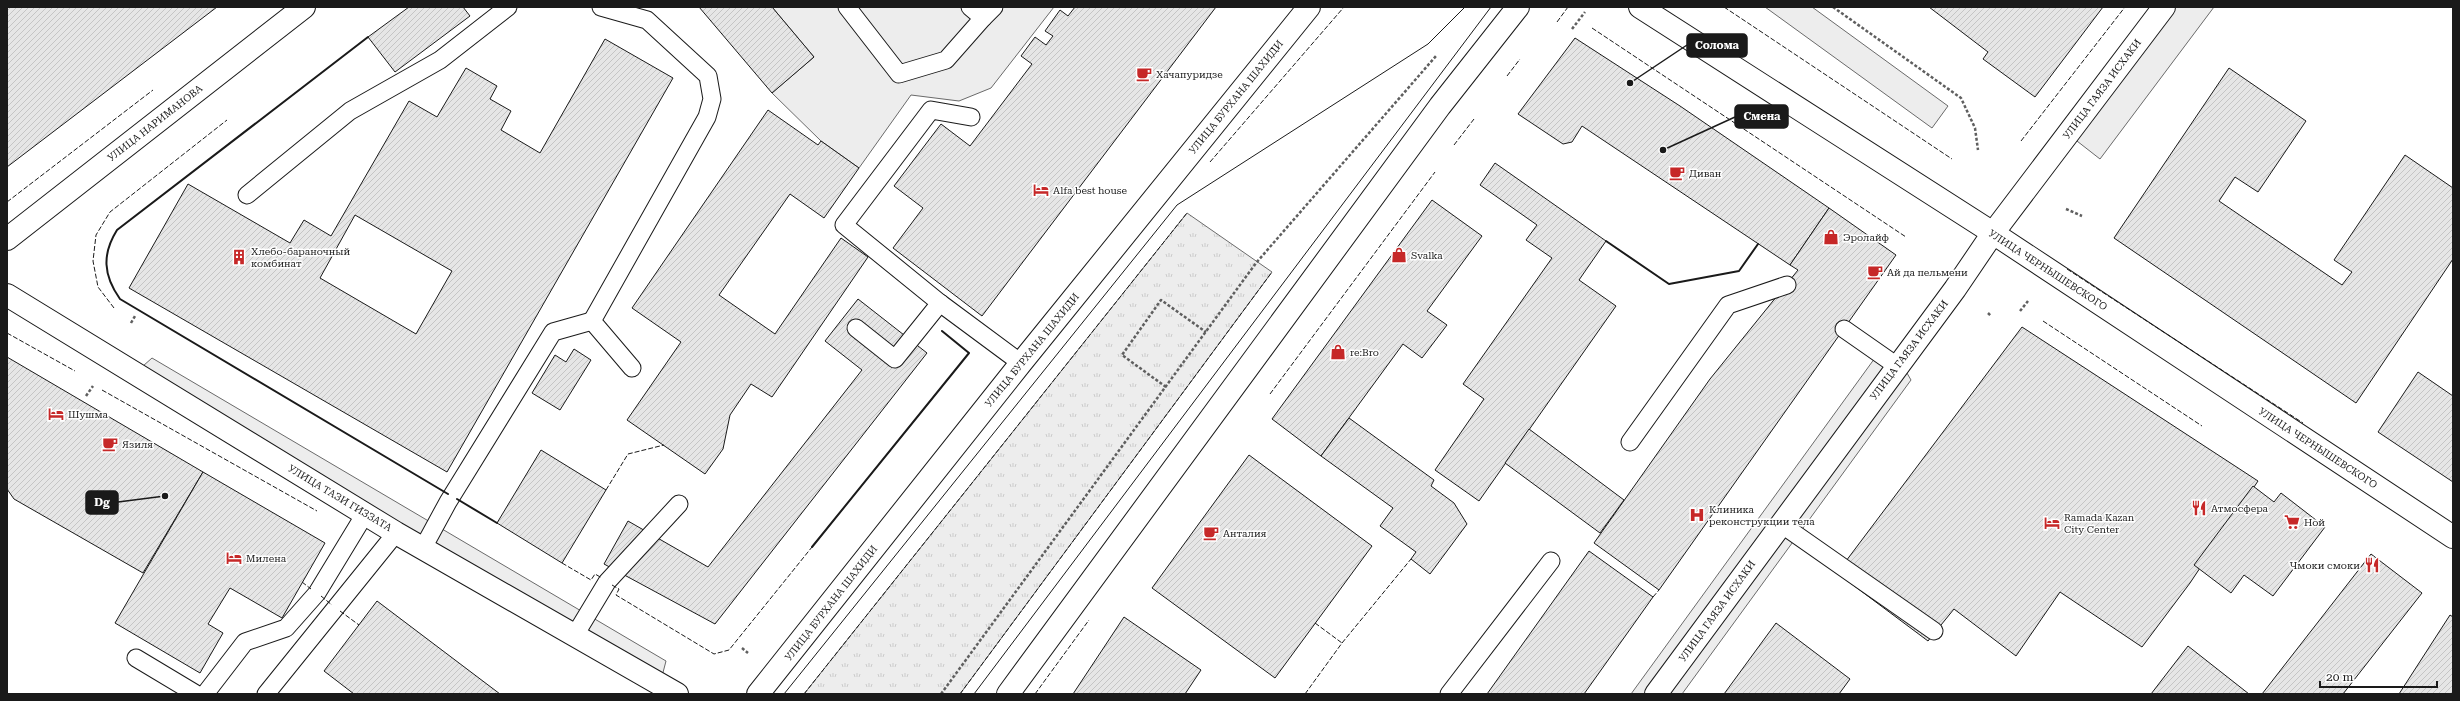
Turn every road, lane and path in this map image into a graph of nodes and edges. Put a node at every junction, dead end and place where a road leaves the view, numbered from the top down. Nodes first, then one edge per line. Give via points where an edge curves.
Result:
1 (304, 7) edge
2 (508, 7) edge
3 (601, 7) edge
4 (847, 7) edge
5 (970, 7) edge
6 (1309, 7) edge
7 (1518, 7) edge
8 (1640, 7) edge
9 (1833, 7) edge
10 (2164, 7) edge
11 (1586, 12) dead end
12 (989, 13) edge
13 (1572, 29) dead end
14 (1437, 55) dead end
15 (971, 117) dead end
16 (1978, 150) dead end
17 (247, 196) dead end
18 (2066, 209) dead end
19 (2082, 216) dead end
20 (1993, 233) junction
21 (7, 239) edge
22 (1787, 285) dead end
23 (7, 296) edge
24 (2028, 301) dead end
25 (940, 303) junction
26 (2020, 311) dead end
27 (135, 316) dead end
28 (592, 321) junction
29 (130, 323) dead end
30 (856, 328) dead end
31 (1844, 329) dead end
32 (1206, 332) junction
33 (1021, 363) junction
34 (1897, 366) junction
35 (632, 368) dead end
36 (94, 384) dead end
37 (1166, 387) junction
38 (86, 396) dead end
39 (1630, 442) dead end
40 (679, 504) dead end
41 (365, 514) junction
42 (1781, 524) junction
43 (396, 533) junction
44 (2453, 536) edge
45 (423, 548) junction
46 (1551, 561) dead end
47 (1934, 632) dead end
48 (575, 636) junction
49 (742, 648) dead end
50 (748, 653) dead end
51 (136, 658) dead end
52 (196, 694) edge
53 (205, 694) edge
54 (266, 694) edge
55 (676, 694) edge
56 (758, 694) edge
57 (940, 694) edge
58 (1008, 694) edge
59 (1449, 694) edge
60 (1656, 694) edge

1 - 21 street, УЛИЦА НАРИМАНОВА
2 - 17 lane via 440,60 350,111
3 - 28 lane via 647,20 708,76 712,99 707,117
4 - 12 lane via 899,74 946,60
5 - 12 lane
6 - 33 street, УЛИЦА БУРХАНА ШАХИДИ
7 - 58 street via 1440,106
8 - 20 street, УЛИЦА ЧЕРНЫШЕВСКОГО
9 - 16 path via 1961,98 1975,128
10 - 20 street, УЛИЦА ГАЯЗА ИСХАКИ
11 - 13 path
14 - 32 path via 1256,263
15 - 25 lane via 931,110 844,225
18 - 19 path
20 - 34 street, УЛИЦА ГАЯЗА ИСХАКИ via 1956,288
20 - 44 street, УЛИЦА ЧЕРНЫШЕВСКОГО
22 - 39 lane via 1728,305
23 - 41 street, УЛИЦА ТАЗИ ГИЗЗАТА
24 - 26 path
25 - 30 lane via 895,359
25 - 33 lane
27 - 29 path
28 - 35 lane
28 - 45 lane via 553,332 448,502
31 - 34 lane
32 - 37 path
32 - 37 path via 1161,300 1139,330 1122,355
33 - 56 street, УЛИЦА БУРХАНА ШАХИДИ
34 - 42 street, УЛИЦА ГАЯЗА ИСХАКИ
36 - 38 path
37 - 57 path
40 - 48 lane via 607,582
41 - 43 street, УЛИЦА ТАЗИ ГИЗЗАТА
41 - 53 lane via 317,593 286,628 246,642
42 - 47 lane
42 - 60 street, УЛИЦА ГАЯЗА ИСХАКИ
43 - 45 street, УЛИЦА ТАЗИ ГИЗЗАТА
43 - 54 lane
45 - 48 street, УЛИЦА ТАЗИ ГИЗЗАТА
46 - 59 lane
48 - 55 street, УЛИЦА ТАЗИ ГИЗЗАТА
49 - 50 path
51 - 52 lane

